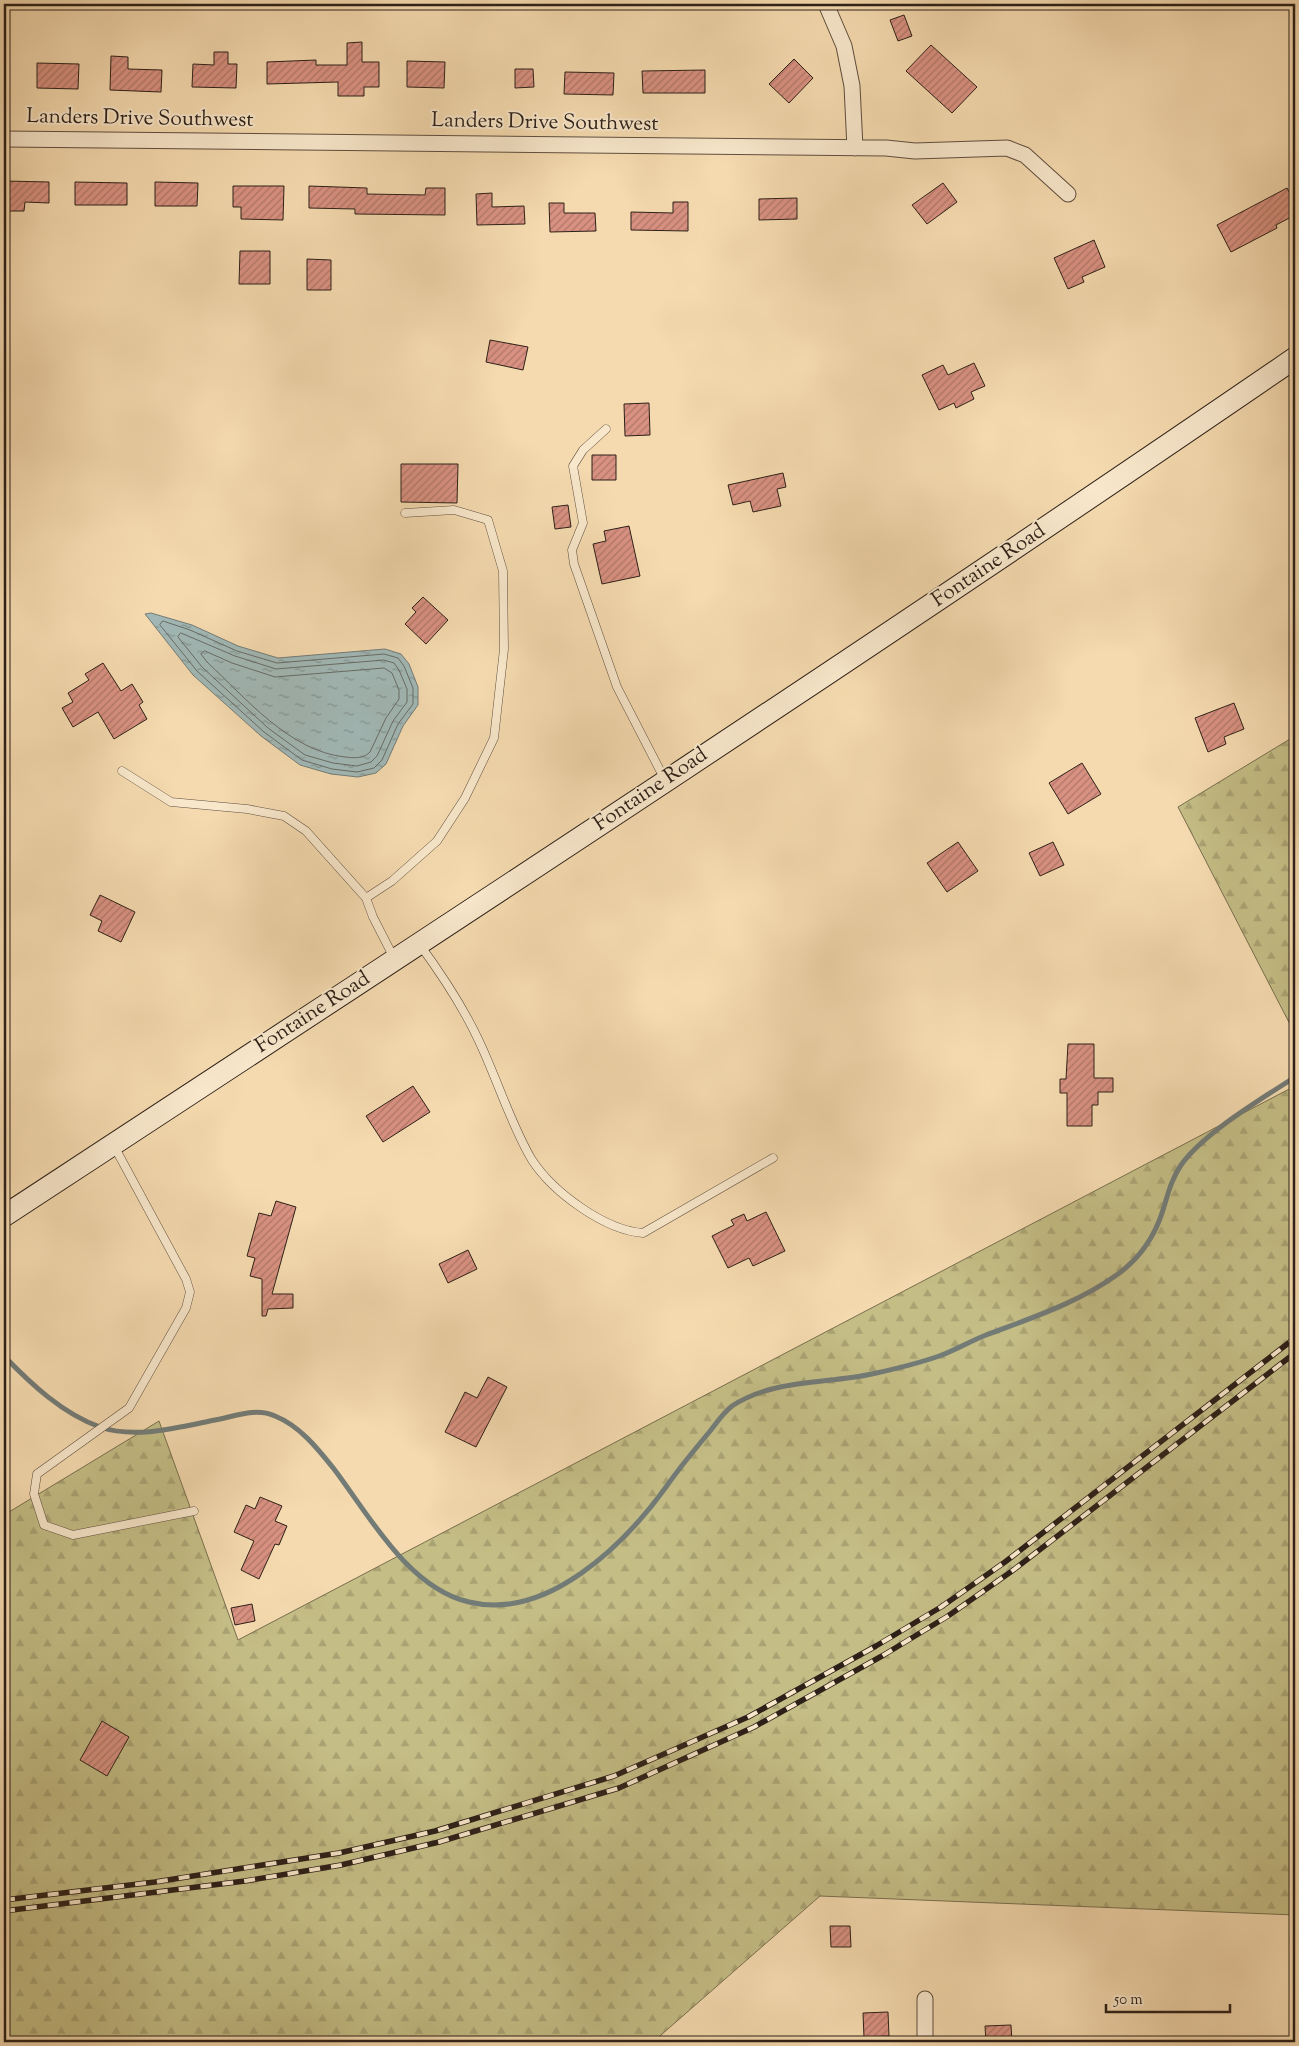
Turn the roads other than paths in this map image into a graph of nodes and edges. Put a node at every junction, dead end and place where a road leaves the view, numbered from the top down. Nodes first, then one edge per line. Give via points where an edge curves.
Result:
1 (826, 4) edge
2 (4, 139) edge
3 (855, 148) junction
4 (1068, 194) dead end
5 (1295, 358) edge
6 (606, 429) dead end
7 (405, 513) dead end
8 (122, 771) dead end
9 (666, 780) junction
10 (366, 898) junction
11 (419, 944) junction
12 (395, 960) junction
13 (113, 1145) junction
14 (773, 1158) dead end
15 (4, 1216) edge
16 (194, 1511) dead end
17 (925, 1999) dead end
18 (925, 2042) edge

1 - 3 street via 844,46 852,86
2 - 3 street, Landers Drive Southwest
3 - 4 street, Landers Drive Southwest via 915,151 1007,148 1025,155
5 - 9 main road, Fontaine Road via 1139,466
6 - 9 lane via 573,466 583,523 572,550 574,564 617,687
7 - 10 lane via 454,510 488,520 503,571 504,649 494,738 465,798 436,841 392,881
8 - 10 lane via 171,802 284,816 306,831
9 - 11 main road, Fontaine Road
10 - 12 lane
11 - 12 main road, Fontaine Road
11 - 14 lane via 461,1006 478,1038 533,1160 554,1184 591,1214 628,1232 643,1233
12 - 13 main road, Fontaine Road
13 - 15 main road, Fontaine Road
13 - 16 lane via 190,1292 186,1308 129,1408 37,1474 34,1494 44,1524 73,1535
17 - 18 street

